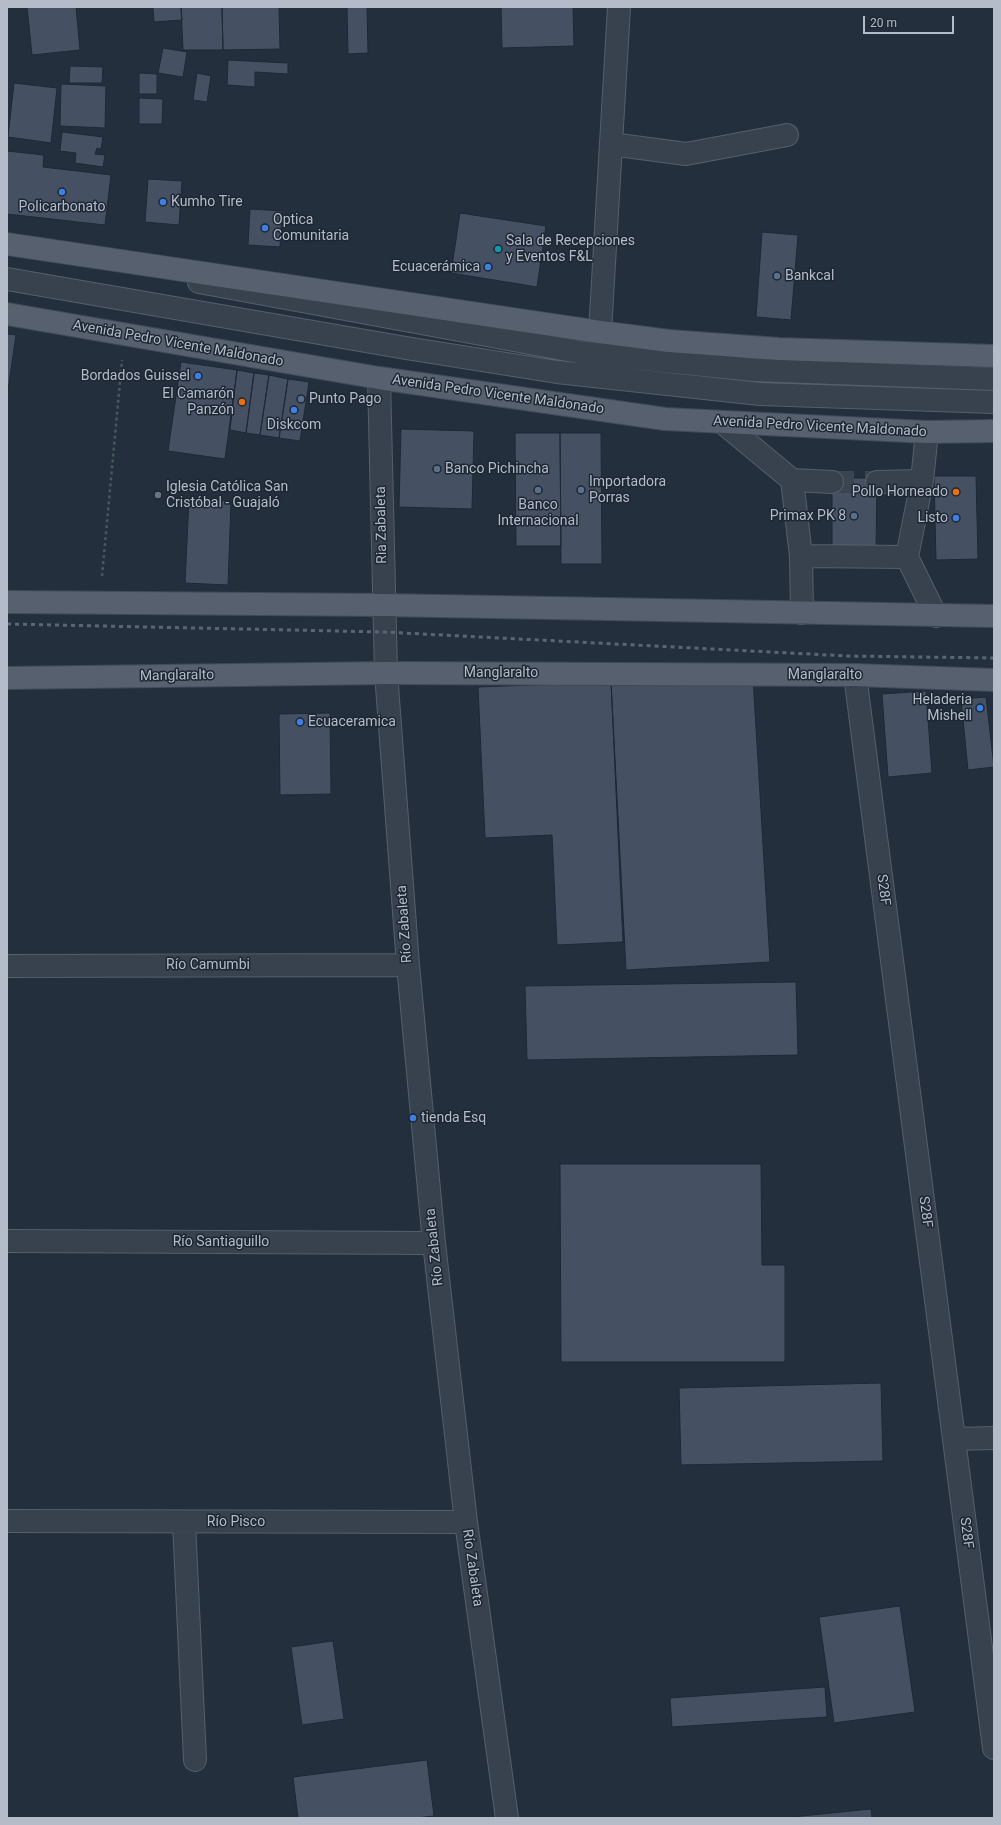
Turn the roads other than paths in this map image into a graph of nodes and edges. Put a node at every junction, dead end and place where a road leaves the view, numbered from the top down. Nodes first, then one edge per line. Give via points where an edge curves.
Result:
1 (619, 7) edge
2 (787, 135) dead end
3 (611, 144) junction
4 (7, 244) edge
5 (7, 252) edge
6 (7, 279) edge
7 (7, 314) edge
8 (600, 332) junction
9 (994, 356) edge
10 (379, 378) junction
11 (994, 379) edge
12 (994, 402) edge
13 (722, 422) junction
14 (994, 431) edge
15 (927, 432) junction
16 (792, 480) junction
17 (922, 481) junction
18 (832, 482) tunnel mouth
19 (877, 482) tunnel mouth
20 (801, 556) junction
21 (907, 557) junction
22 (7, 602) edge
23 (384, 605) junction
24 (802, 613) junction
25 (936, 616) junction
26 (994, 616) edge
27 (386, 673) junction
28 (855, 675) junction
29 (7, 678) edge
30 (994, 680) edge
31 (408, 965) junction
32 (7, 966) edge
33 (7, 1241) edge
34 (434, 1243) junction
35 (994, 1438) edge
36 (954, 1439) junction
37 (7, 1522) edge
38 (184, 1522) junction
39 (466, 1522) junction
40 (994, 1748) edge
41 (195, 1760) dead end
42 (507, 1818) edge

1 - 3 street
2 - 3 street via 686,154
3 - 8 street
4 - 8 main road
5 - 11 street via 138,271 584,353 754,370
6 - 12 street via 565,373 760,394
7 - 10 main road, Avenida Pedro Vicente Maldonado
8 - 9 main road via 669,341 779,349
10 - 13 main road, Avenida Pedro Vicente Maldonado via 665,419
10 - 23 street, Ria Zabaleta
13 - 15 main road, Avenida Pedro Vicente Maldonado
13 - 16 street
14 - 15 main road, Avenida Pedro Vicente Maldonado
15 - 17 street
16 - 18 street
16 - 20 street
17 - 19 street
17 - 21 street
20 - 21 street
20 - 24 street
21 - 25 street
22 - 23 main road
23 - 24 main road
23 - 27 street, Ria Zabaleta
24 - 25 main road
25 - 26 main road
27 - 28 main road, Manglaralto
27 - 29 main road, Manglaralto
27 - 31 street, Río Zabaleta
28 - 30 main road, Manglaralto
28 - 36 street, S28F
31 - 32 street, Río Camumbi
31 - 34 street, Río Zabaleta
33 - 34 street, Río Santiaguillo
34 - 39 street, Río Zabaleta
35 - 36 street
36 - 40 street, S28F
37 - 38 street, Río Pisco
38 - 39 street, Río Pisco
38 - 41 street
39 - 42 street, Río Zabaleta

